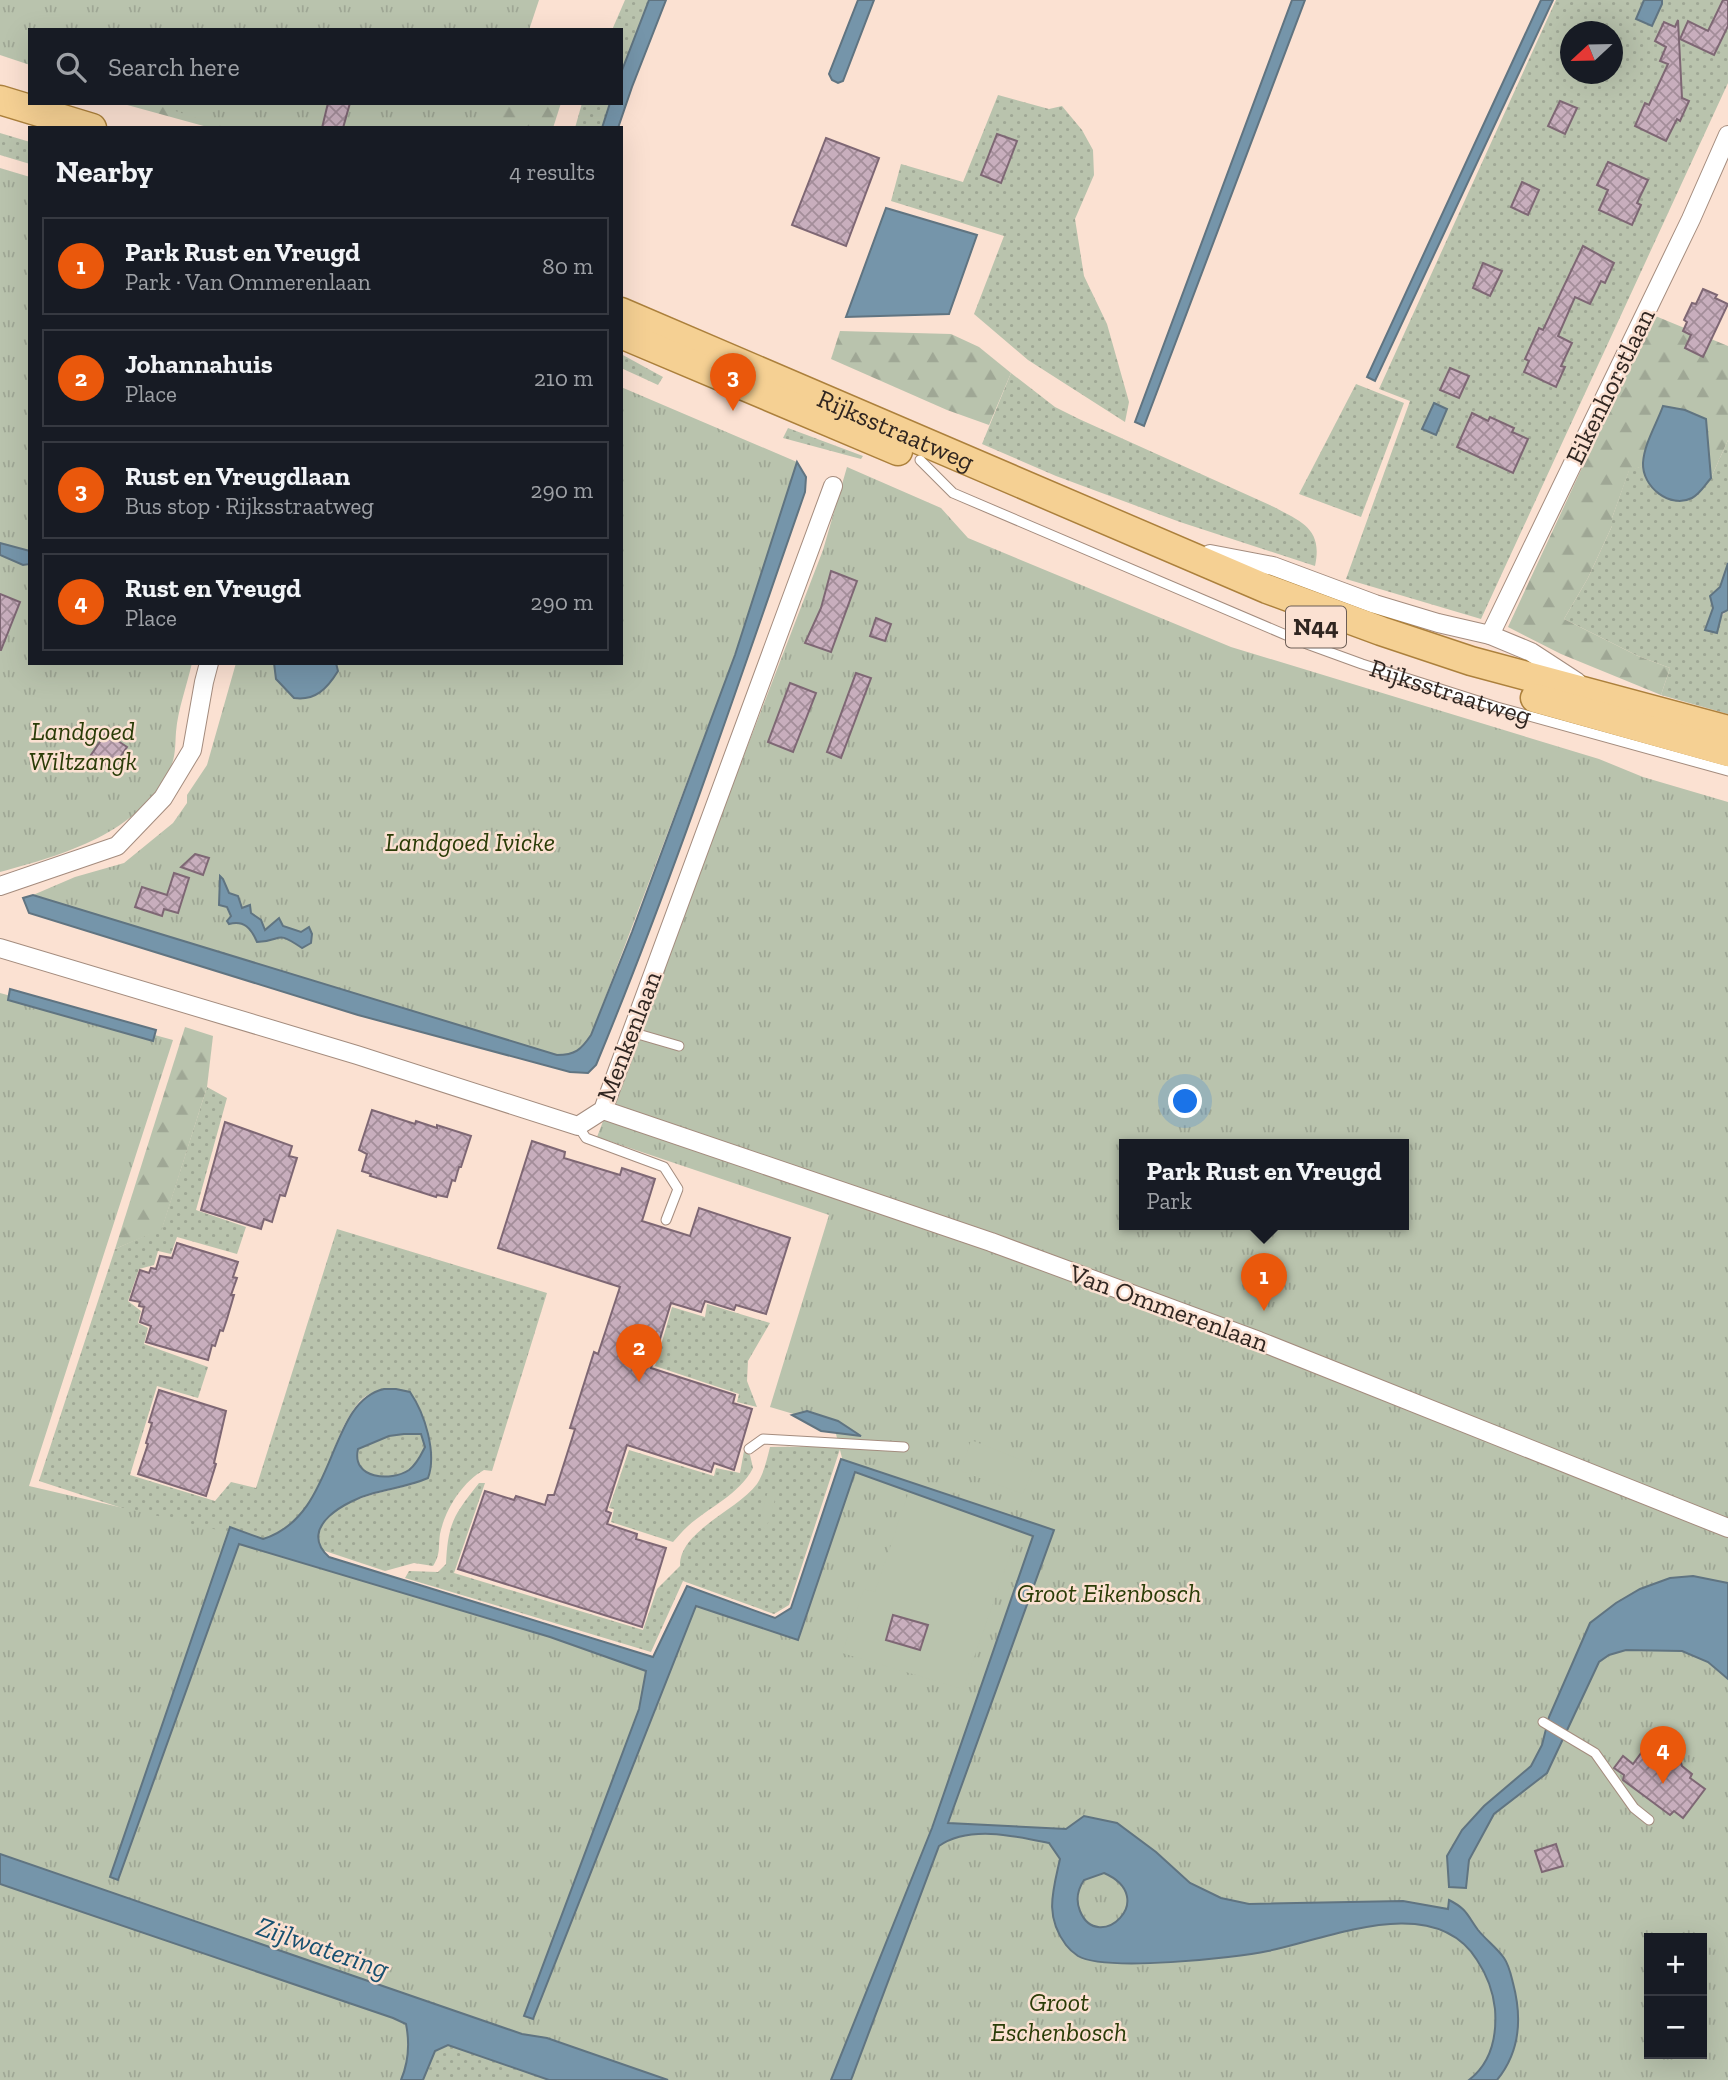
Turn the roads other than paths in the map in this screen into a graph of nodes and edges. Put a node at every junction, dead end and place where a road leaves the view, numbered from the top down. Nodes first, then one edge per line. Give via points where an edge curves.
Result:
1 (0, 100) edge
2 (0, 120) edge
3 (85, 126) edge
4 (28, 128) edge
5 (1728, 135) edge
6 (623, 313) edge
7 (623, 335) edge
8 (920, 460) junction
9 (833, 486) dead end
10 (1172, 548) junction
11 (1490, 635) junction
12 (208, 665) edge
13 (1598, 695) junction
14 (1728, 730) edge
15 (1728, 751) edge
16 (1728, 771) edge
17 (0, 886) edge
18 (0, 948) edge
19 (631, 1032) junction
20 (679, 1046) dead end
21 (603, 1110) junction
22 (578, 1126) junction
23 (666, 1220) dead end
24 (904, 1447) dead end
25 (749, 1448) dead end
26 (1728, 1528) edge
27 (1543, 1722) dead end
28 (1649, 1820) dead end

1 - 3 main road
2 - 4 main road
5 - 11 street, Eikenhorstlaan
6 - 10 main road, Rijksstraatweg / N44
7 - 8 main road, Rijksstraatweg / N44
8 - 15 main road, Rijksstraatweg / N44 via 1375,650 1470,681
8 - 16 lane, Rijksstraatweg / N44 via 954,494 1307,644 1472,699
9 - 19 street, Menkenlaan
10 - 11 street, Rijksstraatweg / N44 via 1273,566 1375,604
10 - 13 main road, Rijksstraatweg / N44 via 1381,632 1471,662
11 - 13 street, Rijksstraatweg / N44 via 1531,652
12 - 17 street via 192,750 163,798 117,846
13 - 14 main road, Rijksstraatweg / N44
18 - 22 street, Menkenlaan
19 - 20 lane
19 - 21 street, Menkenlaan
21 - 22 street, Menkenlaan
21 - 26 street, Van Ommerenlaan via 990,1242 1259,1341
22 - 23 lane via 586,1138 664,1167 678,1189
24 - 25 lane via 763,1438
27 - 28 lane via 1594,1754 1634,1808

